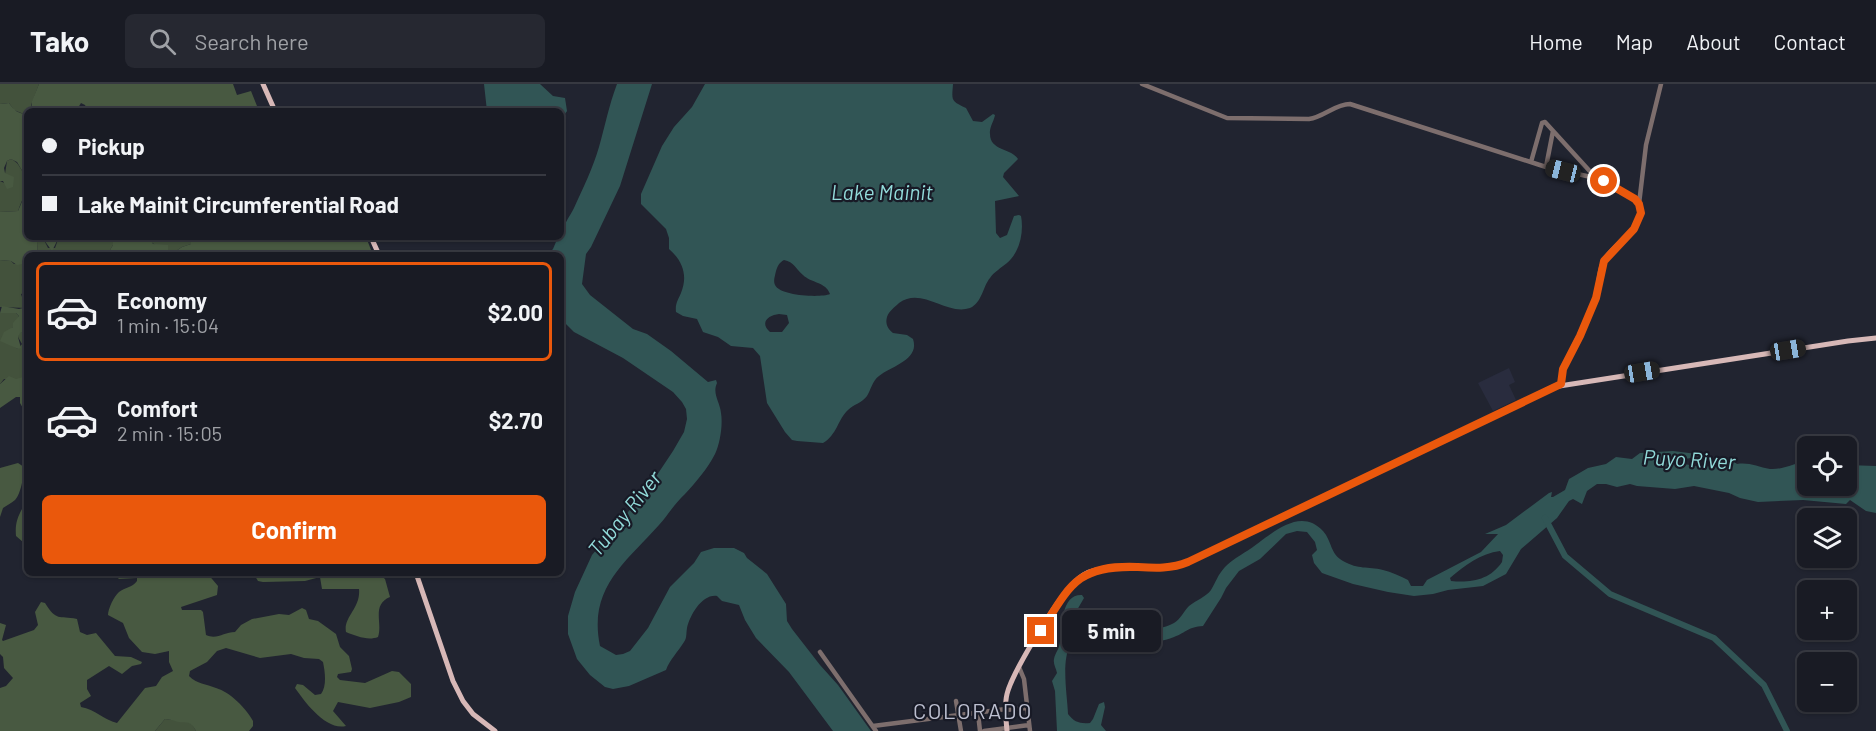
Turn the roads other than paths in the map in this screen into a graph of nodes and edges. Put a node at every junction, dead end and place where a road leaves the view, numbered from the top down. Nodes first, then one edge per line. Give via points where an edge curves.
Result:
1 (263, 84) edge
2 (1142, 84) edge
3 (1661, 84) edge
4 (273, 108) edge
5 (1553, 130) junction
6 (1531, 162) junction
7 (1546, 167) junction
8 (1596, 178) junction
9 (1639, 204) junction
10 (1876, 338) edge
11 (1561, 384) junction
12 (417, 576) edge
13 (820, 652) dead end
14 (1019, 668) junction
15 (956, 701) dead end
16 (1027, 708) junction
17 (1006, 710) junction
18 (978, 713) junction
19 (958, 716) junction
20 (874, 728) edge
21 (1030, 728) edge
22 (1007, 729) edge
23 (495, 731) edge
24 (961, 731) edge
25 (982, 731) edge

1 - 4 main road
2 - 6 street via 1231,119 1301,120 1320,117 1350,104
3 - 9 street via 1646,145
5 - 6 street via 1543,122
5 - 7 street
5 - 8 street
6 - 7 street
7 - 8 street
8 - 9 street via 1620,189
9 - 11 street via 1641,213 1634,229 1604,261 1596,298 1563,369
10 - 11 main road
11 - 14 main road via 1188,562 1164,568 1114,567 1085,574 1063,595
12 - 23 main road via 459,695 473,714
13 - 20 street
14 - 16 street
14 - 17 main road via 1011,681
15 - 19 street
16 - 17 street
16 - 21 street
17 - 18 street
17 - 22 main road
18 - 19 street
18 - 25 street
19 - 20 street
19 - 24 street
21 - 22 street
22 - 25 street

